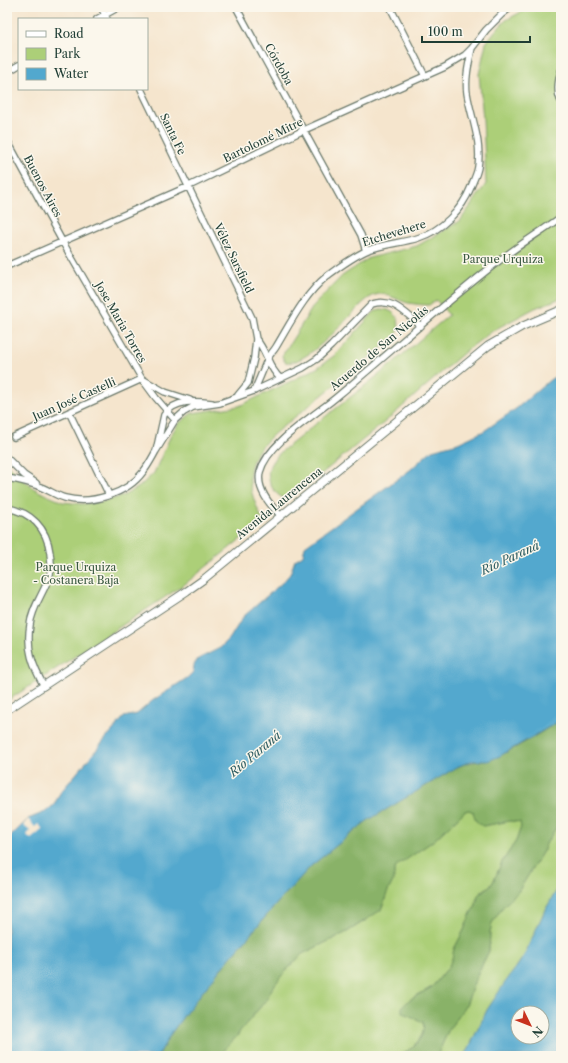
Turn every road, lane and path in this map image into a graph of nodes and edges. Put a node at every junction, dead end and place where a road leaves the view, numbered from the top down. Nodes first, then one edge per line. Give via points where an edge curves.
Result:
1 (101, 7) edge
2 (119, 7) edge
3 (236, 7) edge
4 (390, 7) edge
5 (511, 7) edge
6 (106, 16) edge
7 (472, 48) junction
8 (18, 66) edge
9 (561, 71) edge
10 (7, 72) edge
11 (426, 76) junction
12 (141, 90) edge
13 (561, 101) edge
14 (304, 130) junction
15 (7, 140) edge
16 (187, 187) junction
17 (561, 217) edge
18 (62, 241) junction
19 (366, 251) junction
20 (7, 266) edge
21 (561, 310) edge
22 (421, 326) junction
23 (256, 339) junction
24 (268, 358) junction
25 (280, 378) junction
26 (142, 379) junction
27 (254, 390) junction
28 (236, 397) junction
29 (196, 401) junction
30 (212, 403) junction
31 (167, 410) junction
32 (69, 412) junction
33 (175, 420) junction
34 (14, 437) dead end
35 (156, 451) junction
36 (7, 458) edge
37 (7, 478) edge
38 (41, 487) junction
39 (109, 495) junction
40 (7, 508) edge
41 (281, 516) junction
42 (44, 686) junction
43 (7, 710) edge

1 - 6 street
2 - 6 street
3 - 14 street, Córdoba
4 - 11 street
5 - 7 street, Bartolomé Mitre via 486,30
7 - 11 street, Bartolomé Mitre via 445,67
7 - 19 street, Etchevehere via 467,92 479,152 478,168 470,189 454,213 430,234
8 - 10 street
9 - 13 street via 558,86
11 - 14 street, Bartolomé Mitre
12 - 16 street, Santa Fe
14 - 16 street, Bartolomé Mitre
14 - 19 street, Córdoba via 361,235
15 - 18 street, Buenos Aires
16 - 18 street, Bartolomé Mitre
16 - 23 street, Vélez Sarsfield via 252,318
17 - 22 street, Acuerdo de San Nicolás via 504,257
18 - 20 street, Bartolomé Mitre
18 - 26 street, Jose Maria Torres
19 - 24 street, Etchevehere via 326,277 309,295
21 - 41 street, Avenida Laurencena via 523,326 488,346
22 - 25 street via 395,305 388,302 372,304 344,335 317,359
22 - 41 street, Acuerdo de San Nicolás via 271,450 260,473 260,483 263,495
23 - 24 street, Vélez Sarsfield
23 - 28 street, Vélez Sarsfield via 248,383
24 - 25 street, Vélez Sarsfield via 271,368
24 - 27 street, Etchevehere
25 - 27 street
26 - 29 street via 165,392
26 - 31 street, Jose Maria Torres
26 - 32 street, Juan José Castelli
27 - 28 street
28 - 30 street
29 - 30 street
29 - 31 street via 187,401
30 - 33 street via 194,407
31 - 33 street
31 - 35 street
32 - 34 street, Juan José Castelli
32 - 39 street
33 - 35 street
35 - 39 street via 143,473 134,482
36 - 38 street
37 - 38 street
38 - 39 street via 56,495 76,500 91,500
40 - 42 street via 18,510 38,523 49,546 50,573 34,610 29,636 33,663
41 - 42 street, Avenida Laurencena via 187,591
42 - 43 street, Avenida Laurencena

